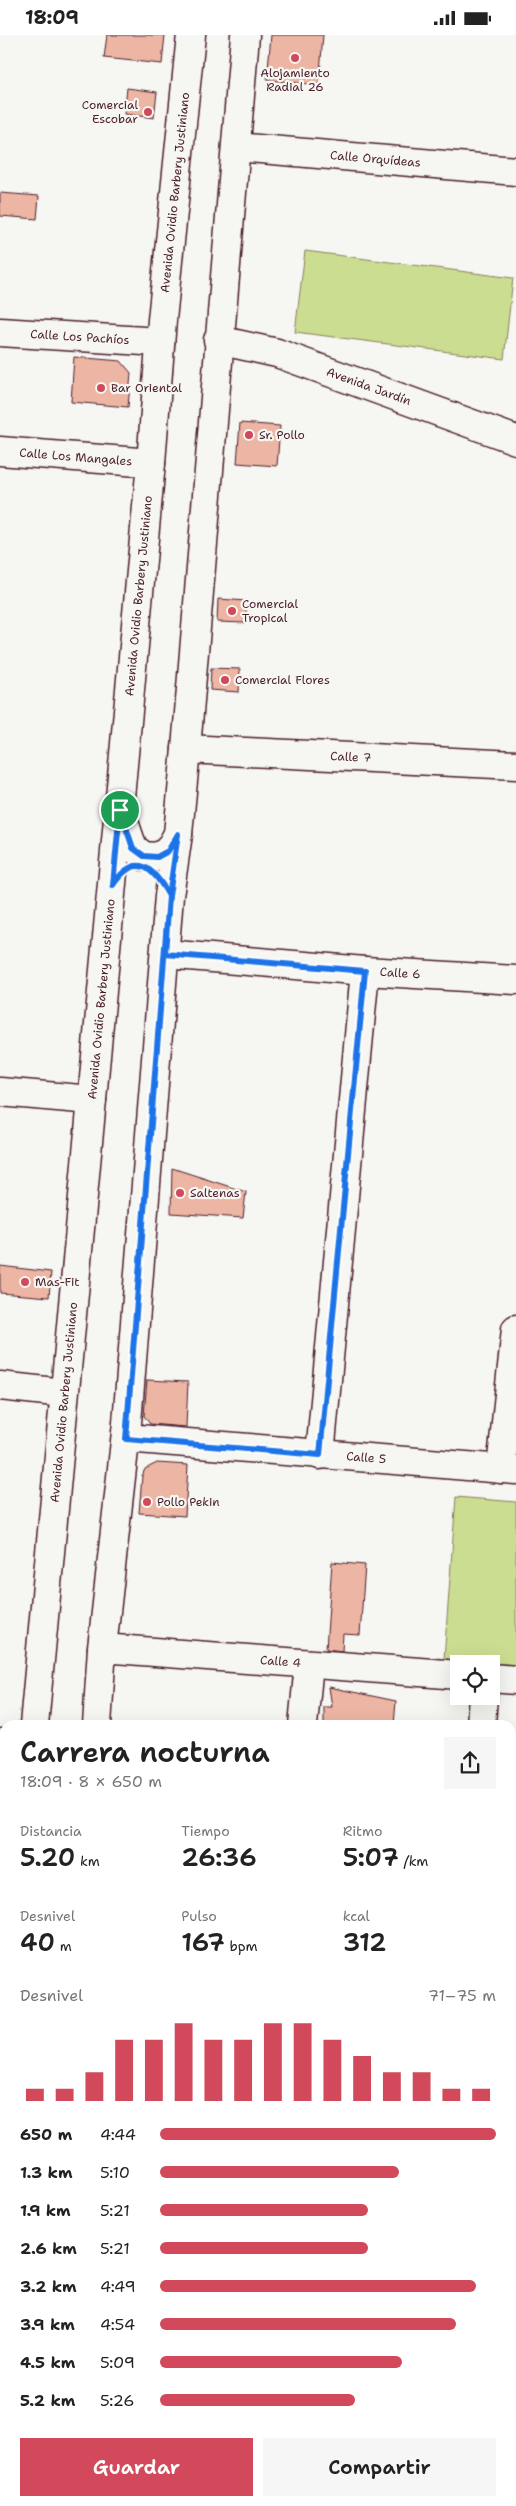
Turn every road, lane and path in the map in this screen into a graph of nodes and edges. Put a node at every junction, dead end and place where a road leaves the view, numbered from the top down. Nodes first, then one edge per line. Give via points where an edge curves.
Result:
1 (191, 35) edge
2 (245, 35) edge
3 (236, 147) junction
4 (516, 171) edge
5 (0, 332) edge
6 (218, 340) junction
7 (160, 342) junction
8 (516, 439) edge
9 (0, 451) edge
10 (152, 463) junction
11 (186, 749) junction
12 (516, 765) edge
13 (120, 810) junction
14 (178, 834) junction
15 (113, 885) junction
16 (169, 896) junction
17 (165, 954) junction
18 (365, 971) junction
19 (516, 980) edge
20 (0, 1092) edge
21 (92, 1100) junction
22 (516, 1329) edge
23 (0, 1386) edge
24 (64, 1393) junction
25 (126, 1439) junction
26 (320, 1455) junction
27 (509, 1469) edge
28 (102, 1649) junction
29 (309, 1664) junction
30 (450, 1674) edge
31 (500, 1678) edge
32 (516, 1679) edge
33 (483, 1705) edge
34 (34, 1720) edge
35 (97, 1720) edge
36 (304, 1720) edge
37 (482, 1720) edge

1 - 7 main road, Avenida Ovidio Barbery Justiniano
2 - 3 main road
3 - 4 main road, Calle Orquídeas
3 - 6 main road
5 - 7 main road, Calle Los Pachíos
6 - 8 main road, Avenida Jardín via 277,353
6 - 11 main road
7 - 10 main road, Avenida Ovidio Barbery Justiniano
9 - 10 main road, Calle Los Mangales
10 - 13 main road, Avenida Ovidio Barbery Justiniano
11 - 12 main road, Calle 7
11 - 14 main road
13 - 14 main road via 133,848 144,856 157,857 168,851
13 - 15 main road, Avenida Ovidio Barbery Justiniano
14 - 16 main road
15 - 16 main road via 132,865 152,872
15 - 21 main road, Avenida Ovidio Barbery Justiniano
16 - 17 main road
17 - 18 main road, Calle 6
17 - 25 main road
18 - 19 main road, Calle 6
18 - 26 main road
20 - 21 main road
21 - 24 main road, Avenida Ovidio Barbery Justiniano
22 - 27 main road
23 - 24 main road
24 - 34 main road, Avenida Ovidio Barbery Justiniano
25 - 26 main road, Calle 5
25 - 28 main road
26 - 27 main road, Calle 5
28 - 29 main road, Calle 4
28 - 35 main road
29 - 30 main road, Calle 4
29 - 36 main road
31 - 32 main road
33 - 37 main road

